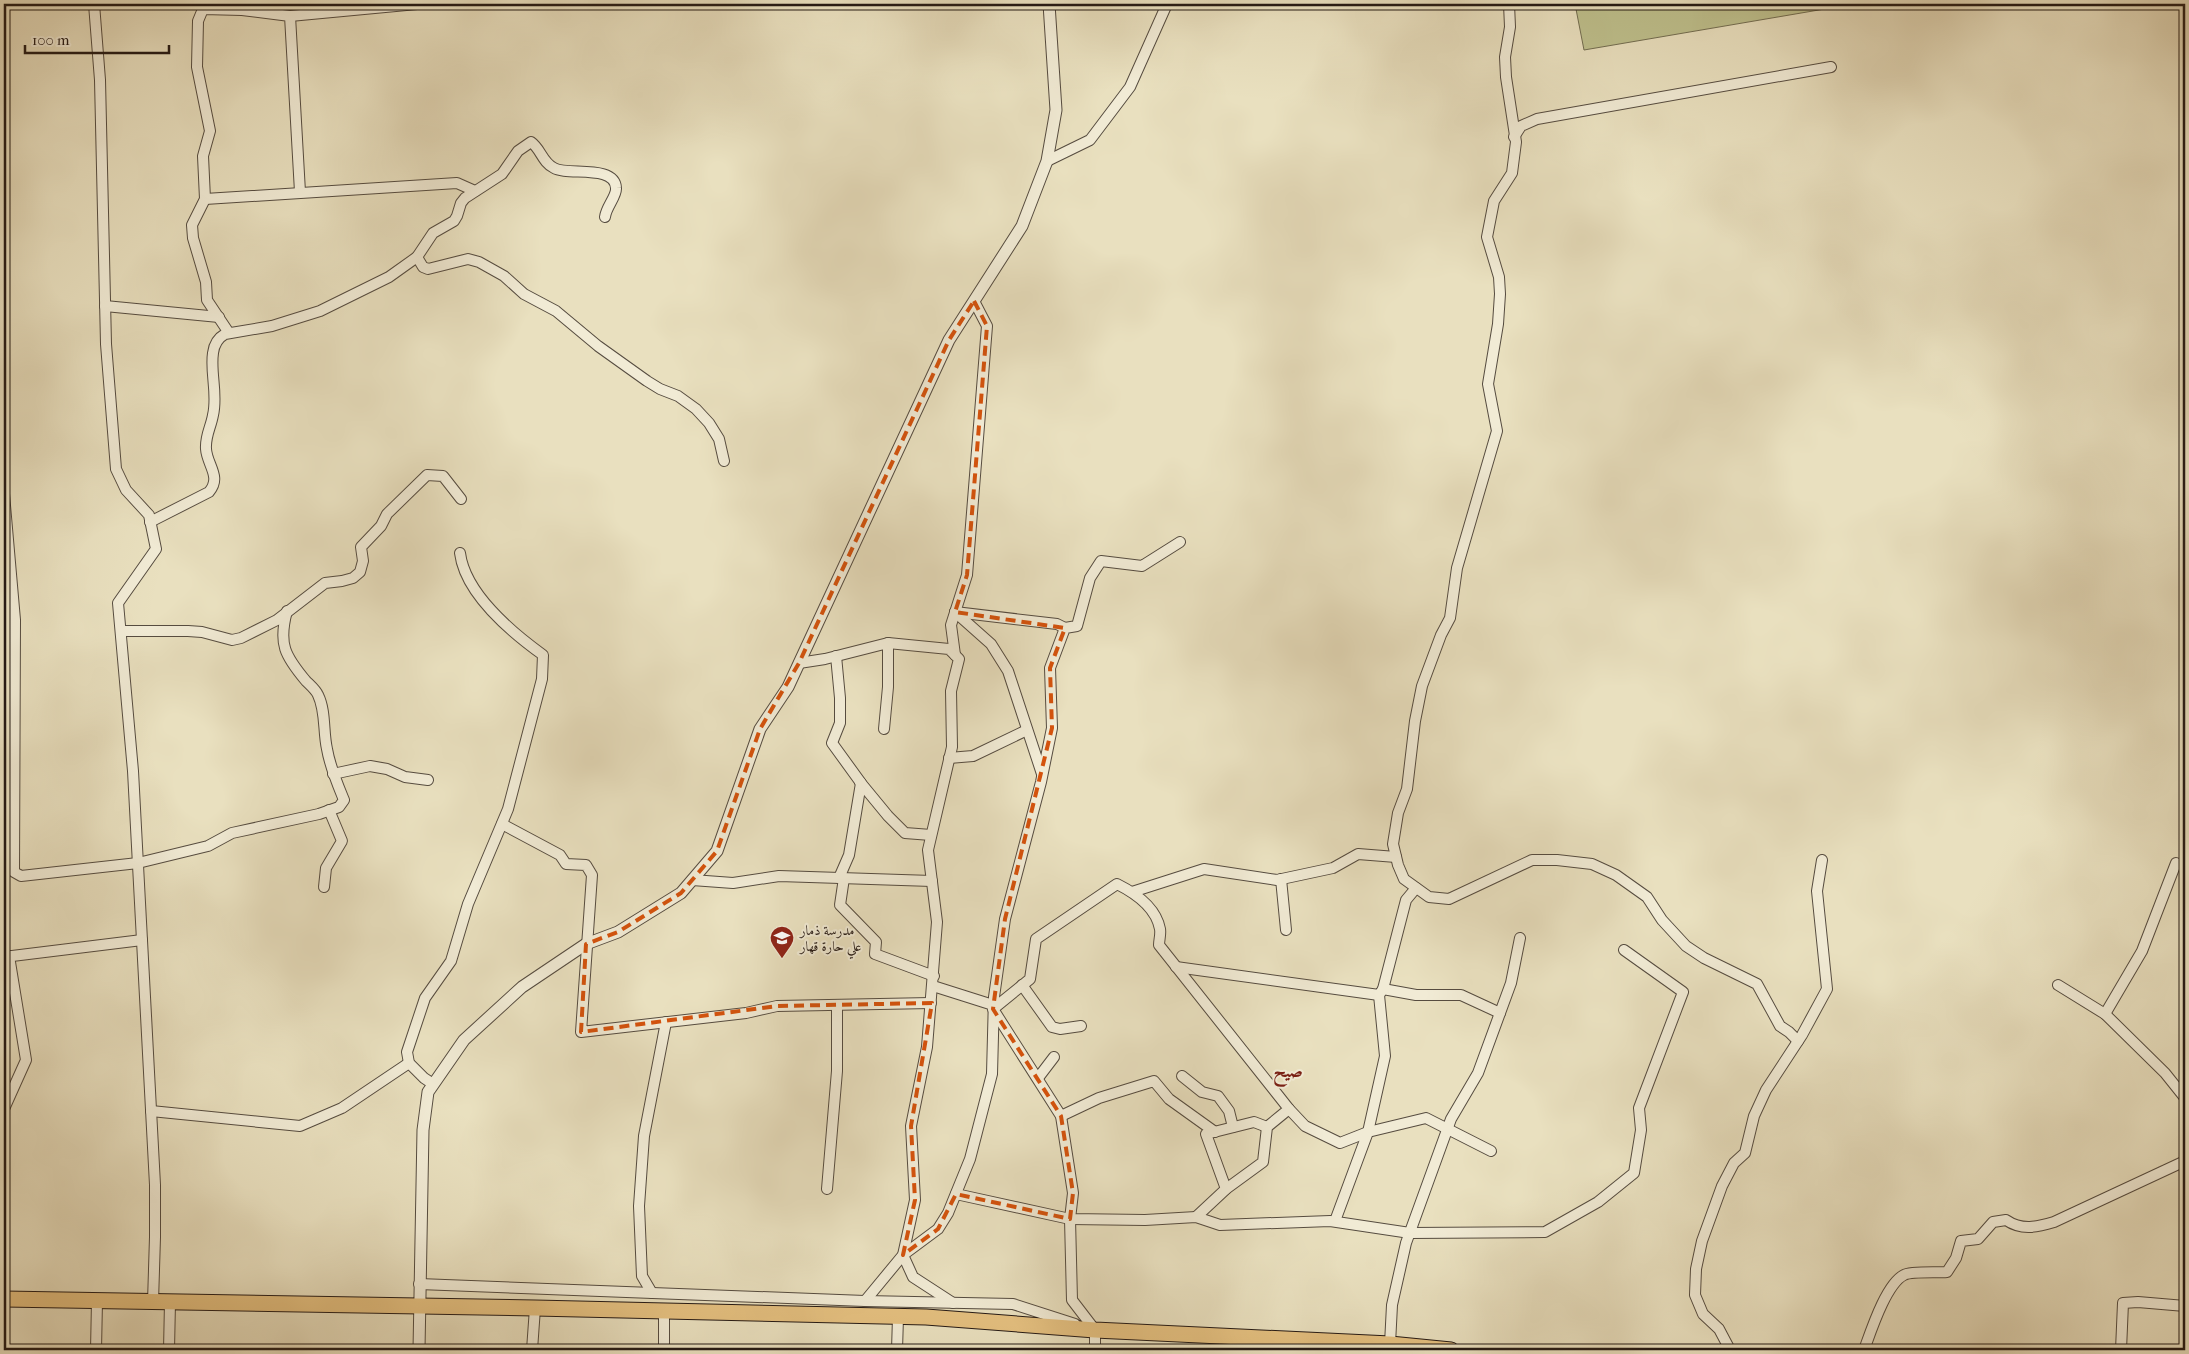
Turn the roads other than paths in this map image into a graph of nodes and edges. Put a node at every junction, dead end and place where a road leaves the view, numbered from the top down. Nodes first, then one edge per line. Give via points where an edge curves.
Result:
1 (94, 4) edge
2 (416, 4) edge
3 (1049, 4) edge
4 (1167, 4) edge
5 (1509, 4) edge
6 (290, 16) junction
7 (1831, 67) dead end
8 (1514, 138) junction
9 (1047, 161) junction
10 (475, 191) junction
11 (300, 192) junction
12 (205, 199) junction
13 (605, 217) dead end
14 (417, 257) junction
15 (974, 300) junction
16 (105, 306) junction
17 (219, 317) junction
18 (229, 333) junction
19 (724, 461) dead end
20 (4, 494) edge
21 (461, 499) dead end
22 (150, 522) junction
23 (5, 534) edge
24 (1180, 542) dead end
25 (460, 553) dead end
26 (288, 611) junction
27 (955, 612) junction
28 (1065, 628) junction
29 (121, 632) junction
30 (888, 643) junction
31 (836, 656) junction
32 (955, 656) junction
33 (799, 663) junction
34 (884, 729) dead end
35 (1027, 730) junction
36 (950, 758) junction
37 (9, 769) edge
38 (334, 774) junction
39 (1042, 774) junction
40 (428, 780) dead end
41 (860, 782) junction
42 (329, 810) junction
43 (502, 824) junction
44 (931, 835) junction
45 (1396, 857) junction
46 (9, 860) edge
47 (1822, 860) dead end
48 (138, 863) junction
49 (2176, 863) dead end
50 (841, 878) junction
51 (1280, 879) junction
52 (692, 880) junction
53 (932, 880) junction
54 (324, 887) dead end
55 (1416, 888) junction
56 (1132, 892) junction
57 (1286, 930) dead end
58 (1520, 938) dead end
59 (142, 940) junction
60 (586, 944) junction
61 (1624, 950) dead end
62 (6, 957) edge
63 (1176, 967) junction
64 (933, 981) junction
65 (2058, 985) dead end
66 (1022, 986) junction
67 (1381, 992) junction
68 (932, 1003) junction
69 (837, 1005) junction
70 (993, 1007) junction
71 (1500, 1013) junction
72 (2105, 1014) junction
73 (666, 1022) junction
74 (1081, 1026) dead end
75 (1798, 1041) junction
76 (1054, 1057) dead end
77 (409, 1063) junction
78 (1182, 1076) dead end
79 (1038, 1078) junction
80 (433, 1084) junction
81 (2185, 1098) edge
82 (4, 1109) edge
83 (1289, 1109) junction
84 (151, 1111) junction
85 (1061, 1116) junction
86 (1234, 1127) junction
87 (1267, 1128) junction
88 (1447, 1129) junction
89 (1215, 1132) junction
90 (1368, 1132) junction
91 (1491, 1151) dead end
92 (2185, 1161) edge
93 (827, 1189) dead end
94 (1226, 1189) junction
95 (956, 1194) junction
96 (1196, 1217) junction
97 (1070, 1219) junction
98 (1335, 1222) junction
99 (1410, 1233) junction
100 (903, 1255) junction
101 (419, 1284) junction
102 (652, 1294) junction
103 (4, 1299) edge
104 (97, 1301) junction
105 (153, 1302) junction
106 (170, 1302) junction
107 (865, 1302) junction
108 (953, 1303) junction
109 (2185, 1306) edge
110 (419, 1307) junction
111 (535, 1308) junction
112 (664, 1311) junction
113 (898, 1317) junction
114 (1095, 1330) junction
115 (1390, 1344) junction
116 (96, 1350) edge
117 (169, 1350) edge
118 (420, 1350) edge
119 (532, 1350) edge
120 (664, 1350) edge
121 (897, 1350) edge
122 (1095, 1350) edge
123 (1451, 1350) edge
124 (1728, 1350) edge
125 (1864, 1350) edge
126 (2121, 1350) edge

1 - 16 street via 100,80
2 - 6 street
3 - 9 street via 1056,110
4 - 9 street via 1130,88 1090,140
5 - 8 street via 1510,27 1505,64
6 - 11 street
6 - 12 street via 203,9 196,41 197,67 210,131 203,156
7 - 8 street via 1537,119 1521,126
8 - 45 street via 1512,172 1494,201 1487,237 1500,294 1488,384 1497,431 1456,568 1450,618 1422,686 1407,789 1398,813 1393,844
9 - 15 street via 1022,226
10 - 11 street via 457,183
10 - 13 street via 502,174 518,151 531,142 541,158 554,169 592,172 611,179 616,191
10 - 14 street via 461,203 457,216 433,233
11 - 12 street
12 - 17 street via 192,225 193,238 206,282 207,300
14 - 18 street via 388,277 320,311 272,326
14 - 19 street via 428,270 468,259 504,276 524,294 556,311 660,390 678,396 696,409 710,423 719,439
15 - 27 street via 987,326 967,575
15 - 33 street via 949,340
16 - 17 street
16 - 22 street via 116,469 126,490 149,515
17 - 18 street
18 - 22 street via 220,337 213,351 215,403 207,430 206,450 215,477 212,488
20 - 23 street
21 - 26 street via 443,476 427,475 387,514 362,547 360,572 348,580 325,583
22 - 29 street via 156,549 118,603
23 - 37 street via 15,620 16,709
24 - 28 street via 1142,566 1101,562 1090,578 1076,626
25 - 43 street via 462,567 471,583 493,611 518,638 543,655 542,679
26 - 29 street via 253,633 232,640 202,632
26 - 38 street via 282,634 287,657 318,695 326,748
27 - 28 street via 1057,624
27 - 32 street via 951,625
27 - 35 street via 991,644 1008,671
28 - 39 street via 1050,668 1052,728
29 - 48 street
30 - 31 street
30 - 32 street via 949,650
30 - 34 street
31 - 33 street
31 - 41 street via 840,723 832,743
32 - 36 street via 959,659 951,691
33 - 52 street via 788,687 760,729 717,851
35 - 36 street via 973,756
35 - 39 street
36 - 44 street
37 - 46 street
38 - 40 street via 370,766
38 - 42 street via 344,800 339,807
39 - 70 street via 1005,919
41 - 44 street via 904,833
41 - 50 street via 849,855
42 - 48 street via 232,832 208,846
42 - 54 street via 342,841 326,868
43 - 60 street via 560,854 566,864 586,865 592,874
43 - 77 street via 468,904 451,961 425,998 407,1052
44 - 53 street via 928,850
45 - 51 street via 1358,854 1333,868
45 - 55 street via 1404,879
46 - 48 street via 14,872 22,876
47 - 75 street via 1817,891 1827,989
48 - 59 street
49 - 72 street via 2142,952
50 - 52 street via 779,876 733,883
50 - 53 street
50 - 64 street via 840,905 876,942 875,954
51 - 56 street via 1204,869
51 - 57 street
52 - 60 street via 681,893 618,932
53 - 64 street via 937,922
55 - 67 street via 1406,900
55 - 75 street via 1429,897 1449,899 1532,860 1592,864 1616,875 1647,897 1662,920 1686,946 1757,984 1780,1026
56 - 63 street via 1151,908 1160,929 1159,945
56 - 66 street via 1117,884 1036,939 1030,979
58 - 71 street via 1511,983
59 - 62 street
59 - 84 street
60 - 73 street via 581,1032
60 - 80 street via 522,987 464,1040
61 - 99 street via 1683,992 1639,1108 1641,1130 1634,1172 1598,1202 1545,1232
62 - 82 street via 26,1060
63 - 67 street
63 - 83 street
64 - 68 street
64 - 70 street
65 - 72 street
66 - 70 street
66 - 74 street via 1052,1027
67 - 71 street via 1461,995
67 - 90 street via 1385,1056
68 - 69 street
68 - 100 street via 928,1047 911,1126 915,1200
69 - 73 street via 777,1006 746,1013
69 - 93 street via 837,1071
70 - 79 street
70 - 95 street via 992,1074 970,1159
71 - 88 street via 1478,1073
72 - 81 street via 2165,1073
73 - 102 street via 644,1136 639,1206 642,1276
75 - 124 street via 1766,1090 1754,1116 1746,1154 1734,1164 1722,1186 1702,1240 1695,1295 1703,1314 1719,1329
76 - 79 street
77 - 80 street
77 - 84 street via 342,1108 300,1126
78 - 86 street via 1202,1092 1218,1096 1229,1111
79 - 85 street
80 - 101 street via 428,1092 423,1130
83 - 87 street
83 - 90 street via 1305,1126 1340,1143
84 - 105 street via 155,1237
85 - 89 street via 1099,1098 1154,1081 1169,1099
85 - 97 street via 1073,1194
86 - 87 street via 1254,1122
86 - 89 street
87 - 94 street via 1263,1162
88 - 90 street via 1426,1118
88 - 91 street
88 - 99 street
89 - 94 street via 1206,1134
90 - 98 street
92 - 125 street via 2054,1222 2034,1228 2015,1226 2006,1220 1993,1222 1978,1239 1961,1241 1947,1272 1905,1274 1893,1282
94 - 96 street
95 - 97 street
95 - 100 street via 938,1229
96 - 97 street
96 - 98 street via 1220,1225
97 - 114 street via 1072,1300
98 - 99 street
99 - 115 street via 1392,1305
100 - 107 street
100 - 108 street via 913,1277
101 - 102 street
101 - 110 street
102 - 107 street
103 - 104 main road
104 - 105 main road
104 - 116 street
105 - 106 main road
106 - 110 main road
106 - 117 street
107 - 108 street
108 - 114 street via 1013,1304
109 - 126 street via 2123,1303
110 - 111 main road
110 - 118 street
111 - 112 main road
111 - 119 street
112 - 113 main road
112 - 120 street
113 - 114 main road
113 - 121 street
114 - 115 main road
114 - 122 street
115 - 123 main road

